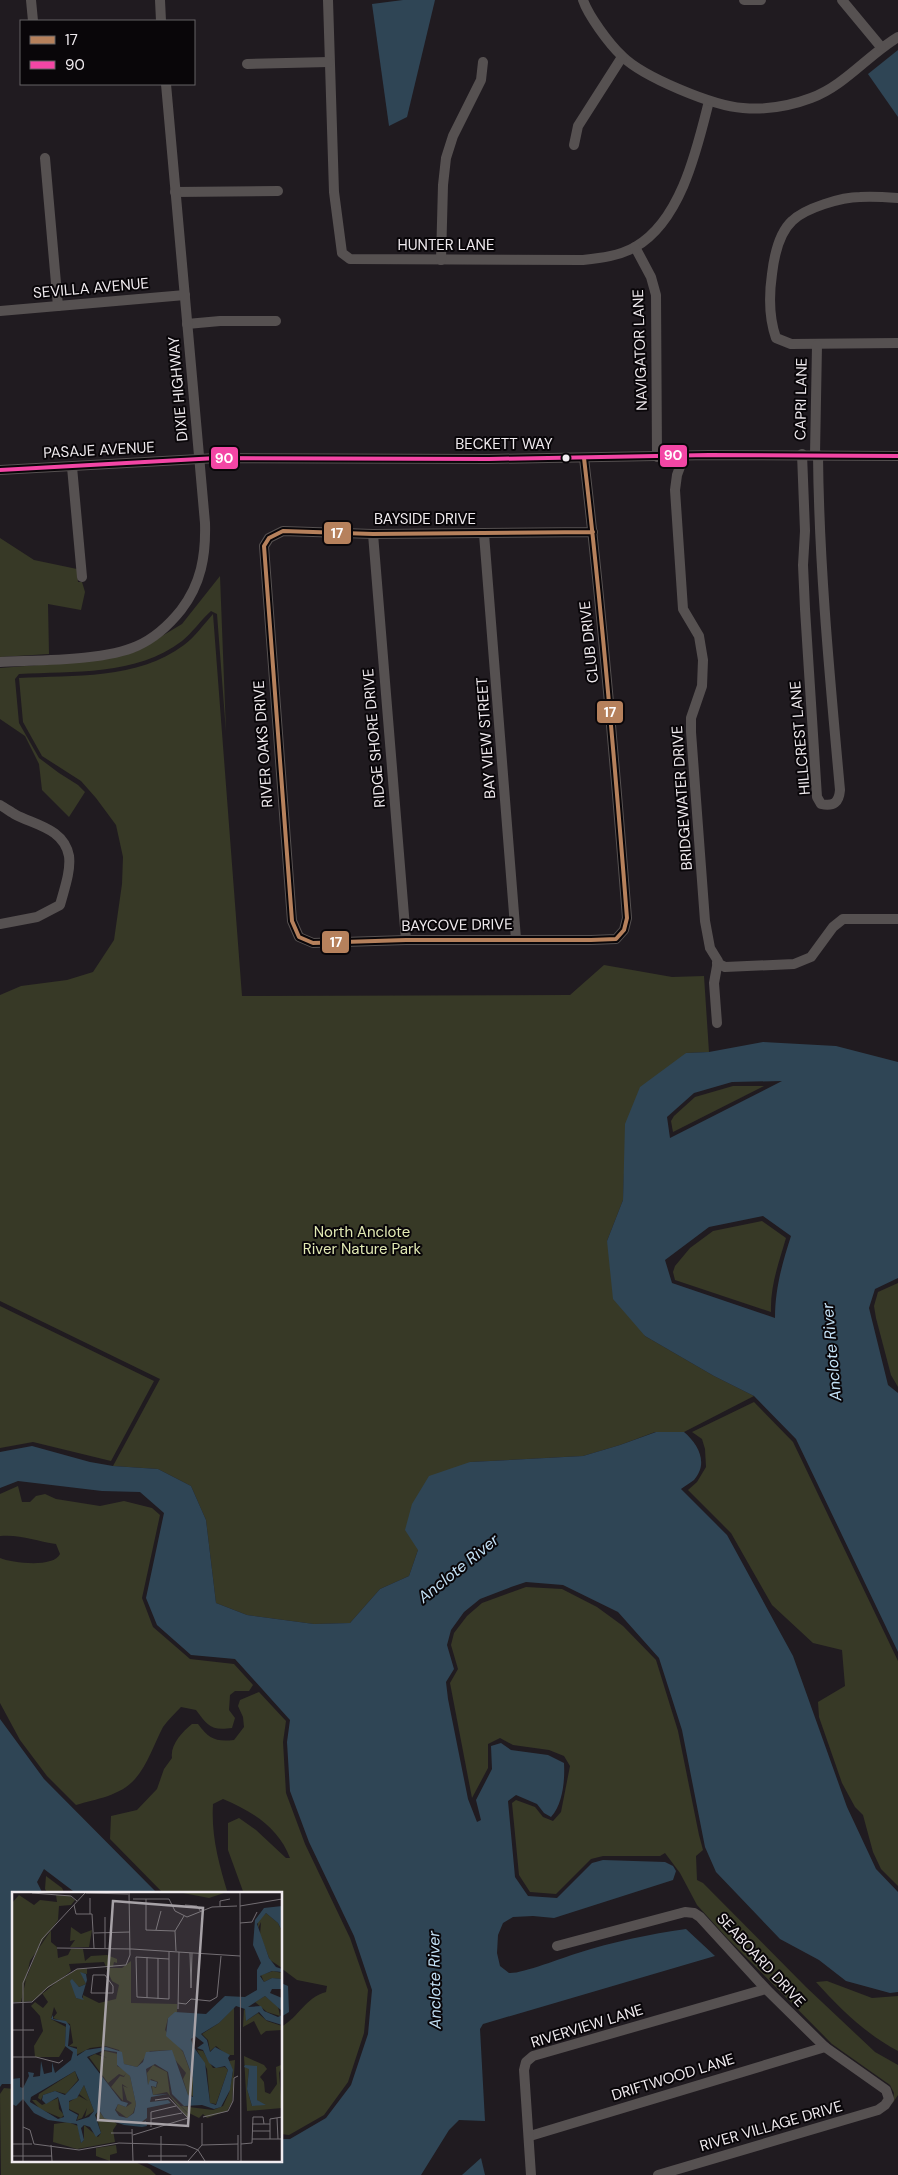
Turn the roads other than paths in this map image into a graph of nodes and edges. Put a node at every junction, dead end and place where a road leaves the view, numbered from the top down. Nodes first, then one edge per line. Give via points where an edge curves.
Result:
1 (31, 0) edge
2 (160, 0) edge
3 (328, 0) edge
4 (583, 0) edge
5 (744, 0) edge
6 (761, 0) edge
7 (842, 0) edge
8 (32, 20) edge
9 (162, 20) edge
10 (898, 37) edge
11 (881, 47) junction
12 (622, 57) junction
13 (329, 62) junction
14 (483, 62) dead end
15 (247, 64) dead end
16 (166, 85) edge
17 (709, 101) junction
18 (574, 145) dead end
19 (46, 158) dead end
20 (278, 191) dead end
21 (175, 192) junction
22 (898, 198) edge
23 (635, 247) junction
24 (441, 260) junction
25 (185, 295) junction
26 (58, 306) junction
27 (0, 311) edge
28 (276, 322) dead end
29 (188, 324) junction
30 (898, 344) edge
31 (816, 345) junction
32 (802, 454) junction
33 (817, 454) junction
34 (658, 456) junction
35 (684, 456) junction
36 (898, 456) edge
37 (584, 458) junction
38 (199, 459) junction
39 (72, 467) junction
40 (0, 470) edge
41 (593, 532) junction
42 (373, 534) junction
43 (484, 534) junction
44 (264, 546) joint
45 (82, 577) dead end
46 (0, 662) edge
47 (0, 805) edge
48 (898, 919) edge
49 (0, 924) edge
50 (299, 937) joint
51 (516, 939) junction
52 (616, 939) joint
53 (406, 940) junction
54 (717, 963) junction
55 (717, 1023) dead end
56 (557, 1946) dead end
57 (766, 1989) junction
58 (825, 2047) junction
59 (889, 2099) joint
60 (530, 2136) junction
61 (531, 2175) edge
62 (658, 2175) edge

1 - 8 street
2 - 9 street
3 - 13 street, HUNTER LANE
4 - 12 street via 586,10
5 - 6 street
7 - 11 street
10 - 11 street
11 - 17 street via 848,76 813,98 789,105 743,108
12 - 17 street via 657,80
12 - 18 street via 578,126
13 - 15 street
13 - 24 street, HUNTER LANE via 334,192 342,253 350,259
14 - 24 street via 480,80 452,136 446,158 442,185
16 - 21 street, DIXIE HIGHWAY
17 - 23 street, HUNTER LANE via 680,197 665,220
19 - 26 street
20 - 21 street
21 - 25 street, DIXIE HIGHWAY
22 - 31 street via 858,196 815,207 792,220 784,231 773,263 772,327 776,338 791,344
23 - 24 street, HUNTER LANE via 609,257 584,260
23 - 34 street, NAVIGATOR LANE via 651,277 656,295
25 - 26 street, SEVILLA AVENUE
25 - 29 street, DIXIE HIGHWAY
26 - 27 street, SEVILLA AVENUE
28 - 29 street
29 - 38 street, DIXIE HIGHWAY
30 - 31 street
31 - 33 street, CAPRI LANE
32 - 33 street, BECKETT WAY
32 - 33 street, HILLCREST LANE via 803,566 817,797 821,804 829,806 835,804 840,790
32 - 35 street, BECKETT WAY
33 - 36 street, BECKETT WAY
34 - 35 street, BECKETT WAY
34 - 37 street, BECKETT WAY
35 - 54 street, BRIDGEWATER DRIVE via 675,486 683,609 699,636 703,660 702,686 691,718 691,732 705,921 710,948
37 - 38 street, BECKETT WAY
37 - 41 street, CLUB DRIVE
38 - 39 street, PASAJE AVENUE
38 - 46 street, DIXIE HIGHWAY via 206,547 202,570 191,597 175,618 152,638 124,650
39 - 40 street, PASAJE AVENUE
39 - 45 street
41 - 43 street, BAYSIDE DRIVE
41 - 52 street, CLUB DRIVE via 627,918 624,930
42 - 43 street, BAYSIDE DRIVE
42 - 44 street, BAYSIDE DRIVE via 283,531 269,538
42 - 53 street, RIDGE SHORE DRIVE
43 - 51 street, BAY VIEW STREET
44 - 50 street, RIVER OAKS DRIVE via 292,920
47 - 49 street via 48,827 62,840 69,856 60,905 37,917
48 - 54 street via 843,919 811,957 794,964 725,967
50 - 53 street, BAYCOVE DRIVE via 313,943
51 - 52 street, BAYCOVE DRIVE
51 - 53 street, BAYCOVE DRIVE
54 - 55 street, BRIDGEWATER DRIVE via 714,984
56 - 57 street, SEABOARD DRIVE via 694,1912
57 - 58 street, SEABOARD DRIVE
57 - 60 street, RIVERVIEW LANE via 533,2056 526,2062 524,2070
58 - 59 street, SEABOARD DRIVE via 886,2090
58 - 60 street, DRIFTWOOD LANE
59 - 62 street, RIVER VILLAGE DRIVE via 878,2110
60 - 61 street, RIVERVIEW LANE

